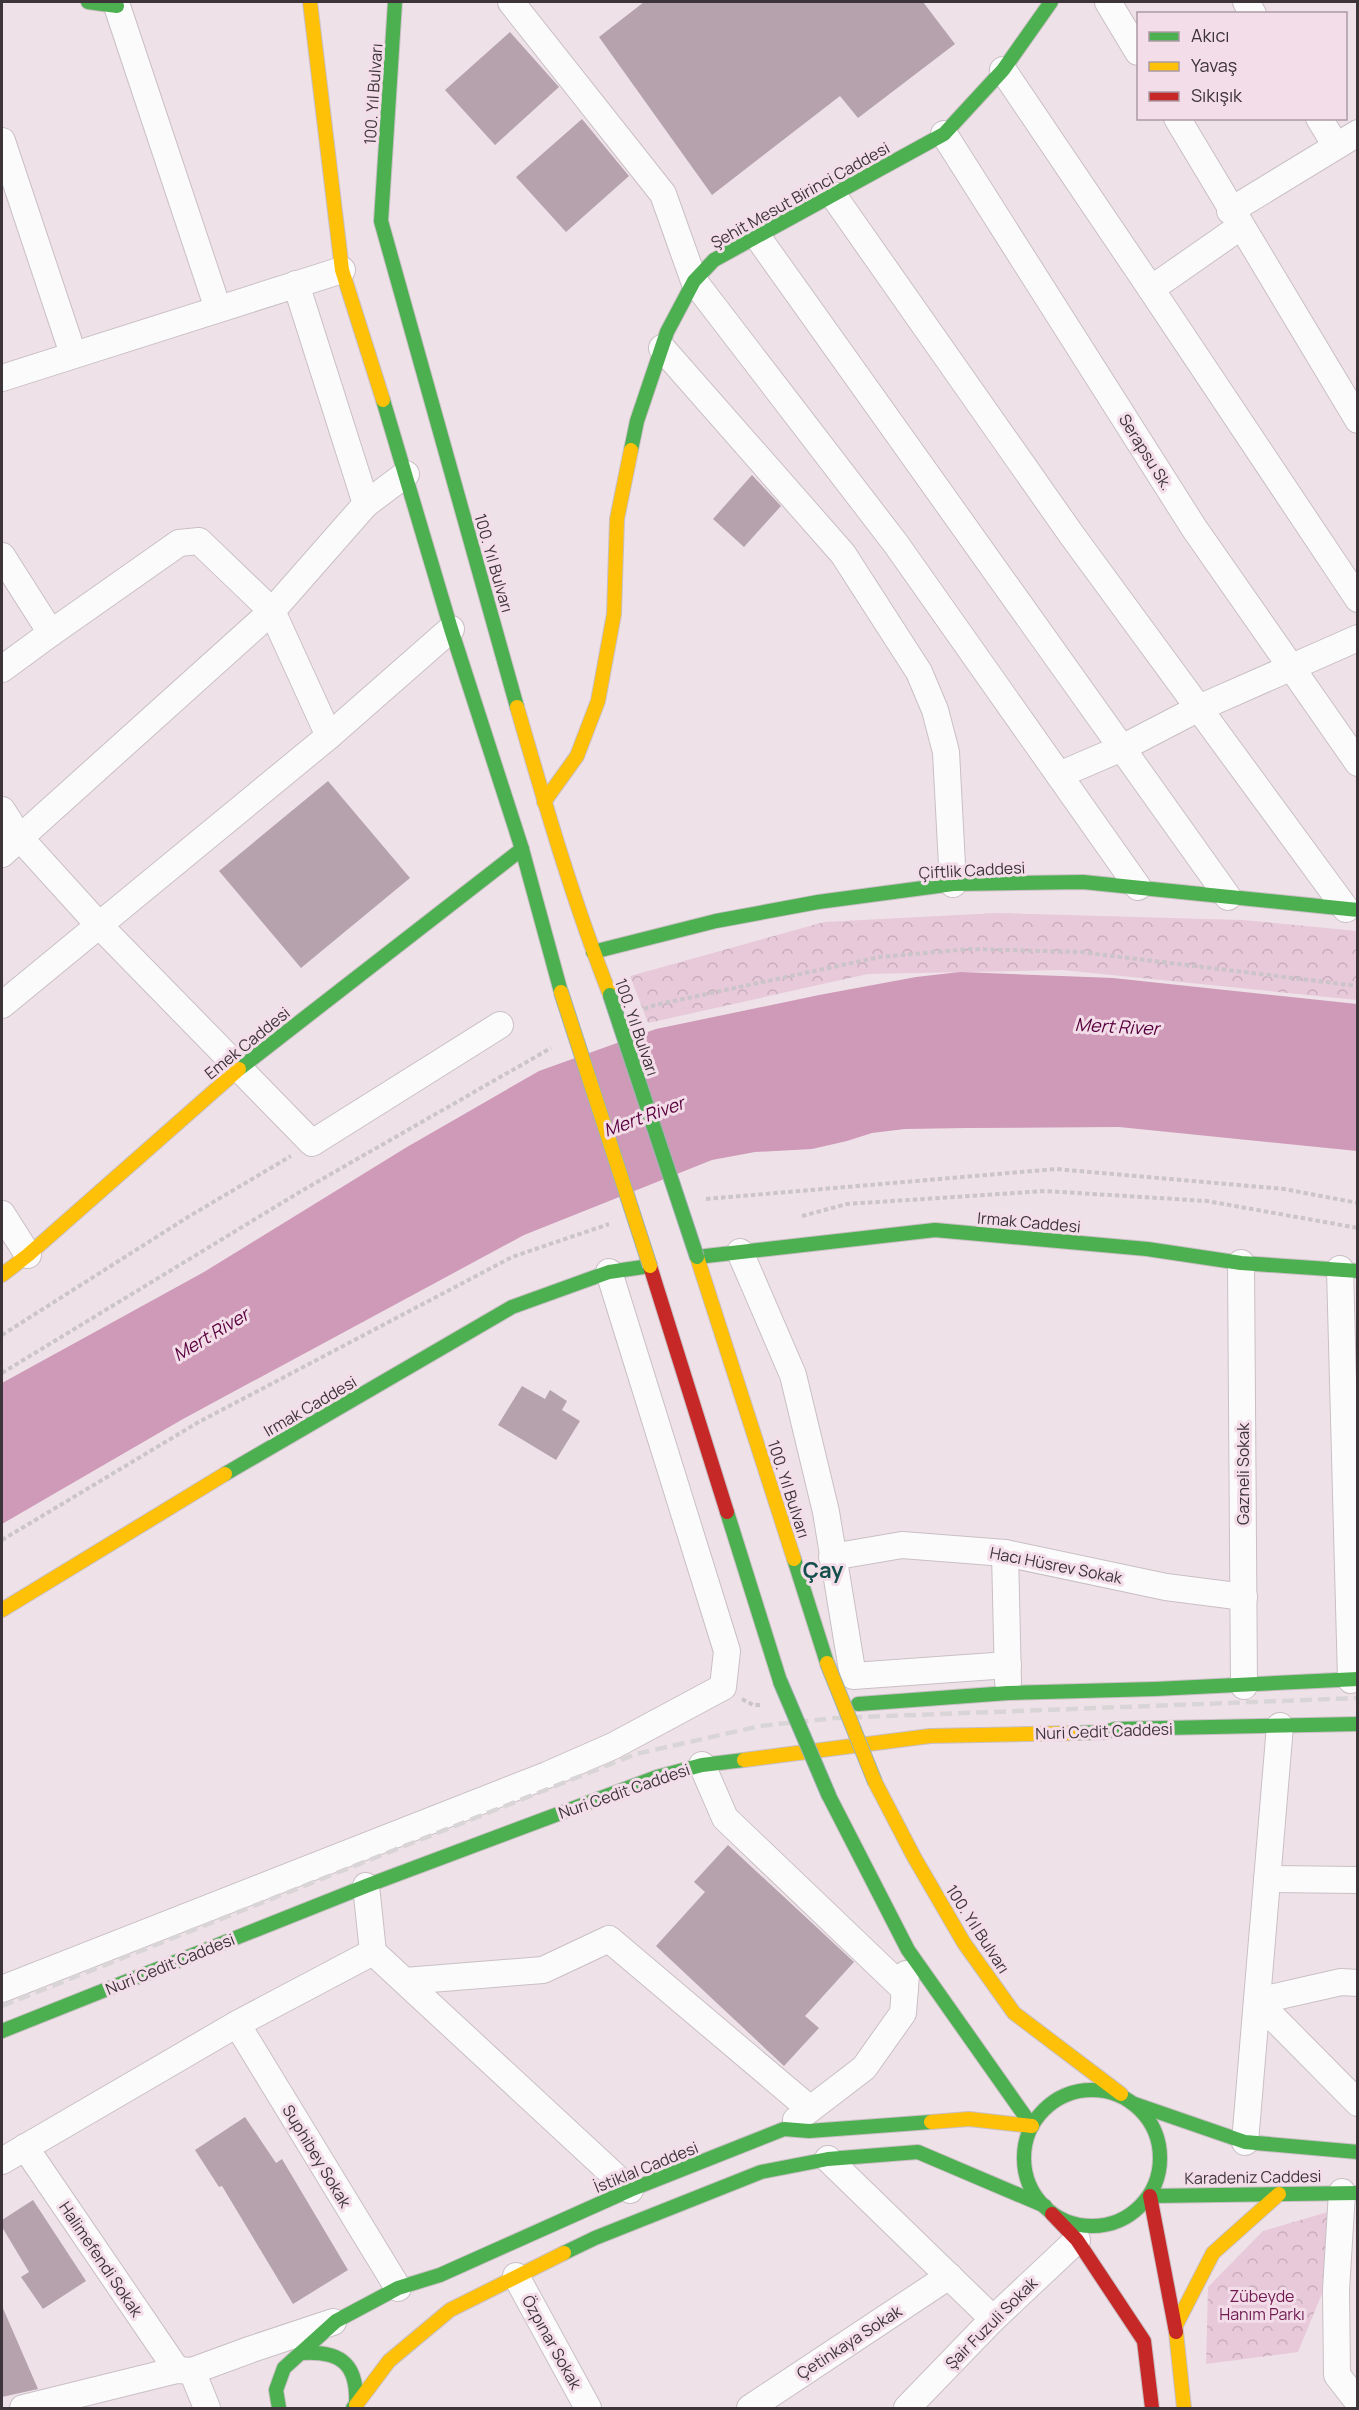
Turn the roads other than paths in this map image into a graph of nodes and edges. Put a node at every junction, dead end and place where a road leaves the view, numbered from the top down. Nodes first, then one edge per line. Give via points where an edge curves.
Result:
1 (88, 2) edge
2 (310, 2) edge
3 (395, 2) edge
4 (511, 2) edge
5 (1051, 2) edge
6 (1108, 2) edge
7 (117, 6) joint
8 (1137, 50) edge
9 (1003, 70) junction
10 (1178, 120) edge
11 (1322, 120) edge
12 (944, 134) junction
13 (1347, 140) edge
14 (2, 141) edge
15 (833, 195) junction
16 (1235, 219) junction
17 (757, 236) junction
18 (342, 270) junction
19 (694, 281) junction
20 (296, 284) junction
21 (1151, 289) junction
22 (218, 309) junction
23 (662, 348) junction
24 (72, 354) junction
25 (2, 378) edge
26 (1353, 405) edge
27 (406, 474) junction
28 (366, 504) junction
29 (2, 556) edge
30 (1358, 599) edge
31 (272, 610) junction
32 (451, 629) junction
33 (51, 633) junction
34 (1358, 638) edge
35 (1291, 666) junction
36 (2, 669) edge
37 (1199, 708) junction
38 (328, 736) junction
39 (1122, 748) junction
40 (1358, 764) edge
41 (1059, 775) junction
42 (544, 802) junction
43 (2, 810) edge
44 (11, 846) edge
45 (522, 849) junction
46 (953, 884) junction
47 (1138, 887) junction
48 (1228, 897) junction
49 (1352, 909) edge
50 (98, 924) junction
51 (593, 952) junction
52 (2, 1005) edge
53 (500, 1025) dead end
54 (238, 1070) junction
55 (2, 1214) edge
56 (740, 1252) junction
57 (27, 1255) junction
58 (697, 1257) junction
59 (1241, 1263) junction
60 (650, 1266) junction
61 (1349, 1270) edge
62 (609, 1272) junction
63 (2, 1275) edge
64 (1005, 1553) junction
65 (832, 1557) junction
66 (1244, 1598) junction
67 (2, 1610) edge
68 (1008, 1665) junction
69 (1354, 1679) edge
70 (1244, 1686) junction
71 (1008, 1693) junction
72 (858, 1704) dead end
73 (1358, 1724) edge
74 (1280, 1726) junction
75 (702, 1765) junction
76 (1267, 1878) junction
77 (1358, 1880) edge
78 (366, 1886) junction
79 (908, 1950) junction
80 (373, 1952) junction
81 (405, 1981) junction
82 (1358, 1983) edge
83 (2, 1989) edge
84 (905, 1990) junction
85 (1257, 2001) junction
86 (237, 2024) junction
87 (2, 2031) edge
88 (1132, 2103) junction
89 (1358, 2103) edge
90 (810, 2109) junction
91 (1032, 2126) junction
92 (784, 2129) junction
93 (1245, 2142) junction
94 (25, 2147) junction
95 (1358, 2152) edge
96 (828, 2159) junction
97 (2, 2161) edge
98 (630, 2190) junction
99 (1349, 2193) edge
100 (1279, 2194) junction
101 (1150, 2196) junction
102 (1045, 2206) junction
103 (1077, 2240) junction
104 (516, 2276) junction
105 (949, 2276) junction
106 (398, 2288) junction
107 (993, 2319) junction
108 (336, 2321) junction
109 (1175, 2327) junction
110 (303, 2353) junction
111 (184, 2371) junction
112 (276, 2390) junction
113 (1358, 2402) edge
114 (356, 2407) edge
115 (23, 2409) edge
116 (207, 2409) edge
117 (267, 2409) edge
118 (279, 2409) edge
119 (588, 2409) edge
120 (750, 2409) edge
121 (907, 2409) edge
122 (1152, 2409) edge
123 (1184, 2409) edge

1 - 7 main road
2 - 18 main road
3 - 42 main road, 100. Yıl Bulvarı via 381,221
4 - 19 street via 663,194
5 - 9 main road, Şehit Mesut Birinci Caddesi
6 - 8 street
7 - 22 street
9 - 12 main road, Şehit Mesut Birinci Caddesi
9 - 21 street
10 - 16 street
11 - 13 street
12 - 15 main road, Şehit Mesut Birinci Caddesi
12 - 35 street, Serapsu Sk. via 1194,528
13 - 16 street
14 - 24 street
15 - 17 main road, Şehit Mesut Birinci Caddesi
15 - 37 street via 1071,534
16 - 21 street
16 - 26 street
17 - 19 main road, Şehit Mesut Birinci Caddesi via 714,260
17 - 39 street
18 - 20 street
18 - 27 main road
19 - 23 main road, Şehit Mesut Birinci Caddesi
19 - 41 street via 896,544
20 - 22 street
20 - 28 street
21 - 30 street
22 - 24 street
23 - 42 main road, Şehit Mesut Birinci Caddesi via 637,421 617,519 614,614 598,701 576,756
23 - 46 street via 843,554 919,672 935,710 946,752
24 - 25 street
27 - 28 street
27 - 32 main road
28 - 31 street
29 - 33 street
31 - 33 street via 199,541 179,543
31 - 38 street
31 - 44 street
32 - 38 street
32 - 45 main road
33 - 36 street
34 - 35 street
35 - 37 street
35 - 40 street, Serapsu Sk.
37 - 39 street
37 - 49 street
38 - 50 street
39 - 41 street
39 - 48 street
41 - 47 street
42 - 51 main road, 100. Yıl Bulvarı
43 - 44 street
44 - 50 street
45 - 54 main road, Emek Caddesi
45 - 60 main road, bridge via 561,992
46 - 47 main road, Çiftlik Caddesi via 1083,882
46 - 51 main road, Çiftlik Caddesi via 795,906
47 - 48 main road, Çiftlik Caddesi
48 - 49 main road, Çiftlik Caddesi
50 - 52 street
50 - 54 street
51 - 58 main road, 100. Yıl Bulvarı, bridge
53 - 54 street via 312,1143
54 - 57 main road, Emek Caddesi
55 - 57 street
56 - 58 main road, Irmak Caddesi
56 - 59 main road, Irmak Caddesi via 935,1230 1147,1249
56 - 65 street via 793,1375 826,1512
57 - 63 main road, Emek Caddesi
58 - 88 main road, 100. Yıl Bulvarı, bridge via 827,1663 875,1782 964,1943 1014,2013
59 - 61 main road, Irmak Caddesi
59 - 66 street, Gazneli Sokak
60 - 62 main road, Irmak Caddesi
60 - 79 main road, bridge via 780,1681 829,1796
61 - 69 street
62 - 67 main road, Irmak Caddesi via 512,1307
62 - 83 street via 727,1651 723,1687 613,1746 547,1775
64 - 65 street, Hacı Hüsrev Sokak via 902,1545
64 - 66 street, Hacı Hüsrev Sokak via 1166,1587
64 - 68 street
65 - 68 street via 853,1676
66 - 70 street, Gazneli Sokak
68 - 71 street
69 - 70 main road
70 - 71 main road
71 - 72 main road
73 - 74 main road, Nuri Cedit Caddesi
74 - 75 main road, Nuri Cedit Caddesi via 930,1736
74 - 76 street
75 - 78 main road, Nuri Cedit Caddesi via 657,1776
75 - 84 street via 725,1818
76 - 77 street
76 - 85 street
78 - 80 street
78 - 87 main road, Nuri Cedit Caddesi
79 - 84 street
79 - 91 main road
80 - 81 street
80 - 86 street
81 - 90 street via 543,1970 609,1939
81 - 98 street
82 - 85 street via 1341,1982
84 - 90 street via 903,2013 864,2068
85 - 89 street
85 - 93 street
86 - 94 street
86 - 106 street, Suphibey Sokak
88 - 91 main road via 1111,2093 1088,2090 1065,2096 1046,2108
88 - 93 main road, Karadeniz Caddesi
88 - 101 main road via 1146,2117 1160,2156 1158,2177
90 - 92 street
91 - 92 main road, İstiklal Caddesi via 969,2119 809,2131
91 - 102 main road via 1025,2147 1025,2169 1032,2189
92 - 98 main road, İstiklal Caddesi
93 - 95 main road, Karadeniz Caddesi
94 - 97 street
94 - 111 street, Halimefendi Sokak
96 - 102 main road via 918,2152
96 - 104 main road via 761,2172 595,2238
96 - 105 street
98 - 106 main road, İstiklal Caddesi via 440,2275
99 - 100 main road, Karadeniz Caddesi
99 - 113 street via 1336,2290 1337,2375
100 - 101 main road, Karadeniz Caddesi
100 - 109 main road via 1213,2253
101 - 102 main road via 1136,2211 1100,2226 1080,2225
101 - 109 main road
102 - 103 main road
103 - 107 street, Şair Fuzuli Sokak
103 - 122 main road via 1144,2341
104 - 114 main road via 450,2310 389,2361
104 - 119 street, Özpınar Sokak
105 - 107 street
105 - 120 street, Çetinkaya Sokak
106 - 108 main road, İstiklal Caddesi
107 - 121 street, Şair Fuzuli Sokak
108 - 110 main road, İstiklal Caddesi
108 - 111 street
109 - 123 main road
110 - 112 main road, İstiklal Caddesi via 284,2368
110 - 114 main road via 325,2352 345,2363 357,2382
111 - 115 street
111 - 116 street, Halimefendi Sokak
112 - 117 main road
112 - 118 main road

